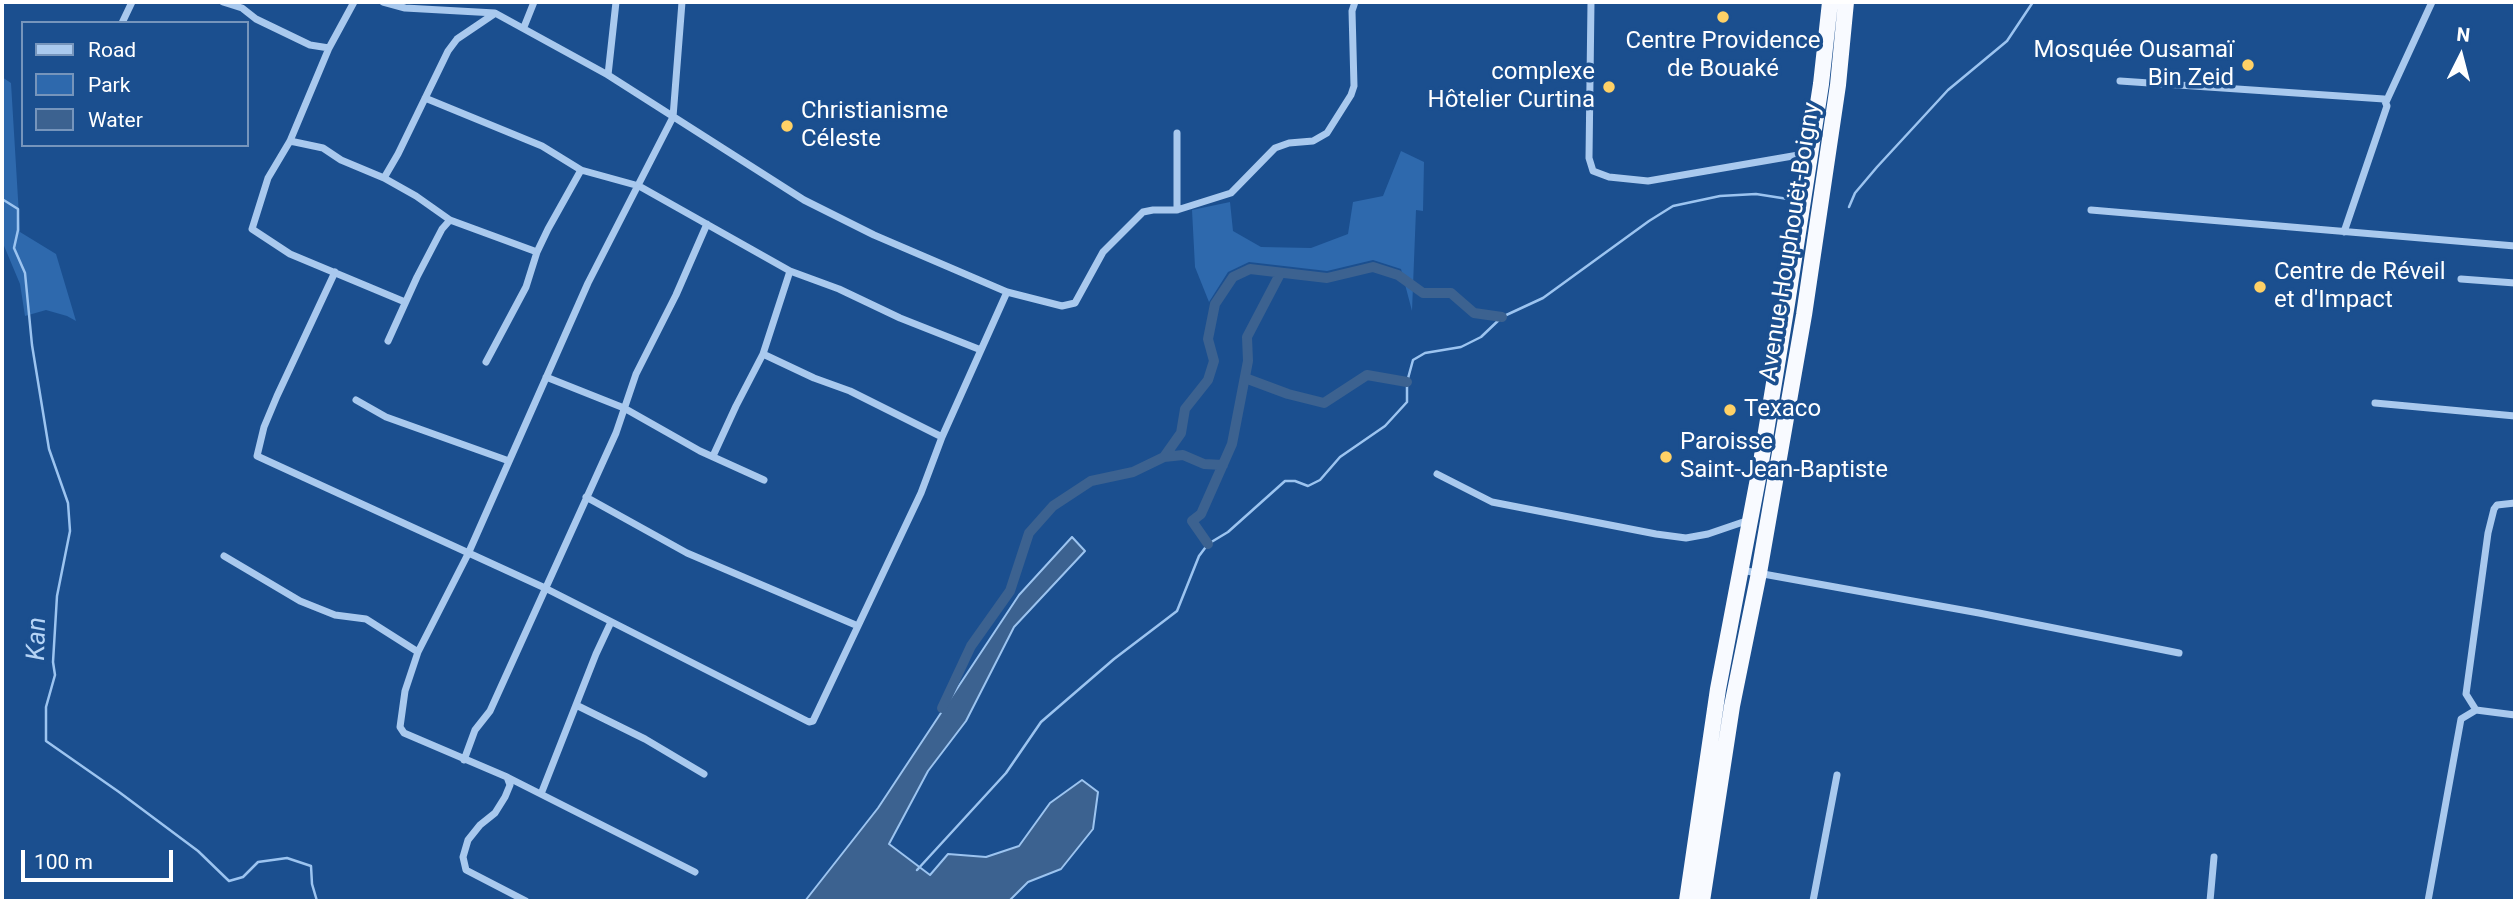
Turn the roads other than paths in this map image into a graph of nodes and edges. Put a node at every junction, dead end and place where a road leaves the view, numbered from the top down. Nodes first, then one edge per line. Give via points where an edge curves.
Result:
1 (132, 2) edge
2 (223, 2) edge
3 (355, 2) edge
4 (383, 2) edge
5 (534, 2) edge
6 (616, 2) edge
7 (682, 2) edge
8 (1354, 2) edge
9 (1591, 2) edge
10 (1830, 2) edge
11 (1846, 2) edge
12 (2432, 2) edge
13 (495, 13) junction
14 (123, 21) edge
15 (524, 27) junction
16 (330, 48) junction
17 (608, 75) junction
18 (2120, 81) dead end
19 (425, 98) junction
20 (2386, 102) junction
21 (673, 117) junction
22 (1177, 133) dead end
23 (290, 141) junction
24 (1811, 153) junction
25 (582, 170) junction
26 (384, 177) junction
27 (639, 187) junction
28 (1177, 210) junction
29 (2091, 210) dead end
30 (450, 220) junction
31 (707, 224) junction
32 (2344, 232) junction
33 (2515, 246) edge
34 (537, 253) junction
35 (790, 271) junction
36 (335, 272) junction
37 (2461, 279) dead end
38 (2515, 283) edge
39 (1007, 292) junction
40 (405, 302) junction
41 (388, 341) dead end
42 (981, 351) junction
43 (764, 354) junction
44 (486, 362) dead end
45 (546, 377) junction
46 (356, 400) dead end
47 (2375, 403) dead end
48 (624, 408) junction
49 (2515, 416) edge
50 (942, 437) junction
51 (713, 456) junction
52 (509, 461) junction
53 (1437, 474) dead end
54 (764, 480) dead end
55 (586, 497) junction
56 (2515, 503) edge
57 (1751, 519) junction
58 (468, 554) junction
59 (224, 556) dead end
60 (1741, 570) junction
61 (1759, 573) junction
62 (545, 588) junction
63 (611, 622) junction
64 (858, 626) junction
65 (418, 652) junction
66 (2179, 653) dead end
67 (576, 705) junction
68 (2476, 710) junction
69 (2515, 715) edge
70 (464, 760) junction
71 (704, 774) dead end
72 (1837, 775) dead end
73 (508, 777) junction
74 (541, 794) junction
75 (2214, 857) dead end
76 (695, 872) dead end
77 (515, 899) edge
78 (526, 901) edge
79 (1687, 901) edge
80 (1702, 901) edge
81 (1813, 901) edge
82 (2210, 901) edge
83 (2428, 901) edge

1 - 14 street
2 - 16 street via 310,46
3 - 16 street
4 - 13 street via 405,8
5 - 15 street
6 - 17 street
7 - 21 street
8 - 28 street via 1354,86 1327,133 1314,141 1281,144 1231,193
9 - 24 street via 1589,158 1594,171 1648,181
10 - 24 highway, Avenue Houphouët-Boigny
11 - 61 highway, Avenue Houphouët-Boigny via 1829,153
12 - 20 street
13 - 15 street
13 - 19 street via 457,39
15 - 17 street
16 - 23 street
17 - 21 street
18 - 20 street via 2345,95
19 - 25 street via 542,146
19 - 26 street
20 - 32 street
21 - 27 street
21 - 39 street via 804,200
22 - 28 street
23 - 26 street via 323,148
23 - 36 street via 268,178 252,229 290,254
24 - 57 highway, Avenue Houphouët-Boigny
25 - 27 street
25 - 34 street
26 - 30 street
27 - 31 street
27 - 45 street
28 - 39 street via 1143,212 1103,252 1079,299 1070,306
29 - 32 street
30 - 34 street
30 - 40 street
31 - 35 street
31 - 48 street
32 - 33 street
34 - 44 street via 526,287
35 - 42 street
35 - 43 street
36 - 40 street
36 - 58 street via 277,396 257,456
37 - 38 street
39 - 42 street
40 - 41 street
42 - 50 street
43 - 50 street
43 - 51 street
45 - 48 street
45 - 52 street
46 - 52 street via 386,417
47 - 49 street
48 - 51 street
48 - 55 street
50 - 64 street via 921,493
51 - 54 street
52 - 58 street
53 - 57 street via 1492,502 1656,534 1686,538
55 - 62 street
55 - 64 street via 687,553
56 - 68 street via 2497,505 2488,533 2466,694
57 - 60 highway, Avenue Houphouët-Boigny
58 - 62 street
58 - 65 street
59 - 65 street via 300,601 335,615 366,619
60 - 61 street
60 - 79 highway, Avenue Houphouët-Boigny via 1718,689
61 - 66 street
61 - 80 highway, Avenue Houphouët-Boigny via 1732,706
62 - 63 street
62 - 70 street via 489,711 474,730
63 - 64 street via 809,722
63 - 67 street
65 - 70 street via 405,691 400,727
67 - 71 street
67 - 74 street
68 - 69 street
68 - 83 street via 2461,719
70 - 73 street
72 - 81 street
73 - 74 street
73 - 77 street via 505,797 468,840 463,857 466,870
74 - 76 street
75 - 82 street
77 - 78 street

